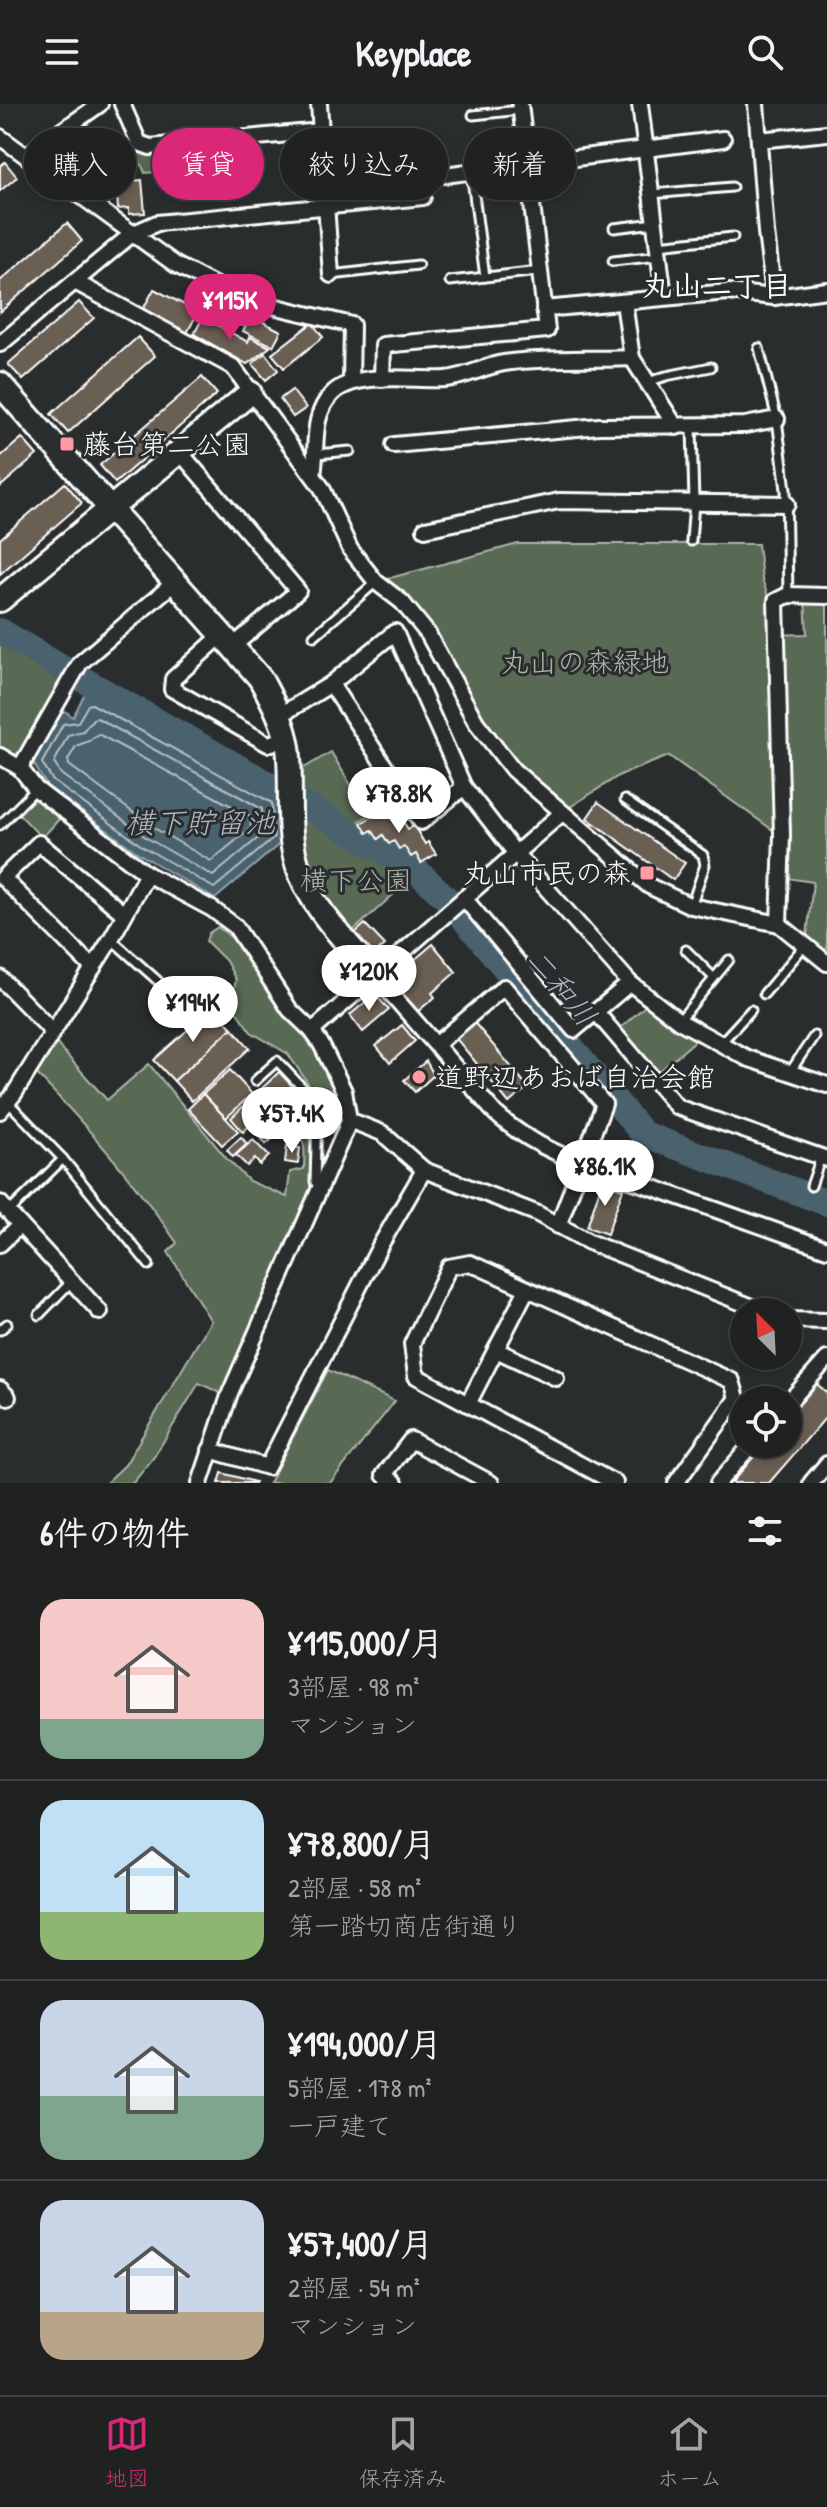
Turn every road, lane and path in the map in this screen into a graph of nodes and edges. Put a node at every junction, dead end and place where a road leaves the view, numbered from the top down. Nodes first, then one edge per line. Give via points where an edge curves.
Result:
1 (100, 104) edge
2 (122, 104) edge
3 (319, 104) edge
4 (640, 104) edge
5 (756, 104) edge
6 (520, 107) edge
7 (473, 115) dead end
8 (66, 128) edge
9 (320, 128) edge
10 (523, 128) edge
11 (827, 133) edge
12 (0, 137) edge
13 (723, 139) dead end
14 (280, 140) edge
15 (759, 140) junction
16 (646, 148) junction
17 (24, 155) edge
18 (576, 157) edge
19 (732, 187) dead end
20 (651, 194) junction
21 (86, 200) edge
22 (326, 200) edge
23 (397, 200) edge
24 (475, 200) edge
25 (531, 200) edge
26 (327, 208) junction
27 (655, 223) junction
28 (614, 228) dead end
29 (132, 234) junction
30 (733, 237) dead end
31 (658, 250) junction
32 (613, 261) dead end
33 (418, 265) dead end
34 (540, 271) junction
35 (331, 275) joint
36 (485, 277) junction
37 (450, 281) dead end
38 (75, 282) junction
39 (827, 290) edge
40 (664, 297) junction
41 (774, 297) junction
42 (827, 298) edge
43 (624, 302) junction
44 (544, 309) junction
45 (0, 344) edge
46 (759, 348) dead end
47 (632, 358) junction
48 (711, 367) dead end
49 (382, 379) junction
50 (351, 382) junction
51 (648, 382) junction
52 (0, 384) edge
53 (250, 393) junction
54 (777, 419) junction
55 (676, 427) junction
56 (692, 427) junction
57 (394, 445) dead end
58 (350, 451) dead end
59 (180, 452) junction
60 (317, 454) junction
61 (313, 475) junction
62 (694, 503) junction
63 (787, 504) junction
64 (111, 510) junction
65 (425, 529) dead end
66 (691, 541) dead end
67 (175, 582) junction
68 (376, 582) junction
69 (788, 595) junction
70 (827, 596) edge
71 (0, 600) edge
72 (314, 636) dead end
73 (227, 641) junction
74 (331, 684) junction
75 (279, 716) junction
76 (286, 739) junction
77 (0, 756) edge
78 (20, 768) junction
79 (464, 787) junction
80 (36, 789) junction
81 (625, 800) dead end
82 (562, 813) junction
83 (0, 825) edge
84 (516, 854) junction
85 (147, 874) junction
86 (462, 900) junction
87 (691, 906) junction
88 (124, 914) junction
89 (779, 924) junction
90 (111, 939) junction
91 (805, 945) junction
92 (686, 950) dead end
93 (729, 960) dead end
94 (827, 963) edge
95 (93, 968) junction
96 (375, 975) junction
97 (0, 978) edge
98 (714, 978) junction
99 (158, 981) dead end
100 (630, 983) junction
101 (764, 994) dead end
102 (751, 1010) dead end
103 (596, 1012) junction
104 (679, 1021) junction
105 (52, 1031) junction
106 (312, 1031) junction
107 (814, 1036) dead end
108 (437, 1044) junction
109 (720, 1044) junction
110 (788, 1074) junction
111 (255, 1081) dead end
112 (827, 1085) edge
113 (3, 1105) edge
114 (349, 1120) junction
115 (827, 1140) edge
116 (824, 1158) edge
117 (63, 1159) junction
118 (584, 1163) junction
119 (424, 1170) junction
120 (811, 1186) dead end
121 (321, 1189) junction
122 (4, 1208) edge
123 (20, 1225) junction
124 (558, 1226) junction
125 (0, 1244) edge
126 (827, 1249) edge
127 (149, 1265) dead end
128 (72, 1281) junction
129 (527, 1289) junction
130 (730, 1298) edge
131 (100, 1312) dead end
132 (39, 1315) dead end
133 (802, 1320) edge
134 (827, 1321) edge
135 (496, 1350) junction
136 (827, 1359) edge
137 (556, 1378) dead end
138 (802, 1387) edge
139 (468, 1404) junction
140 (210, 1450) junction
141 (740, 1458) edge
142 (827, 1464) edge
143 (200, 1483) edge
144 (395, 1483) edge
145 (491, 1483) edge
146 (615, 1483) edge
147 (676, 1483) edge
148 (718, 1483) edge
149 (811, 1483) edge

1 - 8 street
2 - 14 street via 139,143 150,147
3 - 9 street
4 - 16 street
5 - 15 street
6 - 7 lane
6 - 10 street
11 - 15 street
12 - 17 street
13 - 16 street
15 - 41 street
16 - 18 street
16 - 20 street
19 - 20 lane
20 - 27 street
21 - 29 street
22 - 26 street
23 - 26 street
24 - 36 lane
25 - 34 street
26 - 29 street via 157,223
26 - 35 street
27 - 28 lane
27 - 31 street
29 - 38 street
29 - 50 street via 224,290 352,325
30 - 31 lane
31 - 32 lane
31 - 40 street
33 - 35 lane
34 - 36 lane
34 - 44 street
36 - 37 lane
38 - 45 street
38 - 53 street via 233,367
39 - 41 street
39 - 42 street
40 - 41 street via 728,292
40 - 43 street
43 - 44 street
43 - 47 street
44 - 49 street via 547,330 383,345
46 - 54 lane
47 - 49 street via 505,363 449,379
47 - 51 street
48 - 51 lane
49 - 50 street
50 - 60 street via 324,404 315,429
51 - 55 street
52 - 64 street
53 - 59 street
53 - 61 street
54 - 56 street
54 - 63 lane
55 - 56 street
55 - 57 street via 586,427
56 - 62 lane
58 - 60 lane
59 - 64 street
59 - 73 street via 298,591
60 - 61 street
61 - 68 street via 350,549
62 - 63 street
62 - 65 street via 559,501
62 - 66 lane
63 - 69 lane
64 - 67 street
64 - 71 street
67 - 73 street
67 - 78 street via 80,663
68 - 72 lane
68 - 82 street via 417,618 491,744
69 - 70 street
69 - 89 street via 776,601
73 - 75 street via 260,678
73 - 76 street via 173,679 172,689 268,744
74 - 75 street
74 - 79 street via 421,822
74 - 79 street via 395,632
75 - 76 street
76 - 96 street via 294,853 310,895
77 - 78 street
78 - 80 street
79 - 84 street
80 - 83 lane
80 - 85 street
81 - 87 lane via 703,855 705,865
82 - 84 street
82 - 87 street via 649,886
84 - 86 street
84 - 100 street
85 - 88 street
85 - 106 street via 235,926 290,1010
86 - 96 street
86 - 103 street via 574,1030
87 - 89 street
88 - 90 street
88 - 95 street via 39,843 3,878
89 - 91 street
90 - 95 street
90 - 99 lane
91 - 94 street
91 - 101 lane
92 - 98 lane
93 - 98 lane
95 - 105 street
96 - 106 street
96 - 108 street
97 - 105 street
98 - 104 lane
100 - 103 street
100 - 104 street
102 - 109 lane
103 - 116 street via 677,1107
104 - 109 street
105 - 113 street
106 - 114 street via 344,1091
107 - 110 lane
108 - 118 street via 509,1126
108 - 118 street via 504,987 604,1104
109 - 110 street
110 - 112 street
111 - 121 lane via 277,1061 311,1097 317,1111 315,1182
113 - 117 lane
114 - 119 street via 382,1133
114 - 121 street
115 - 116 street
116 - 120 lane
117 - 122 lane
117 - 127 lane
118 - 124 street
118 - 126 street
119 - 124 street
119 - 140 street via 267,1467
121 - 140 street
122 - 123 street
123 - 125 street
123 - 128 street
124 - 130 street
128 - 131 street
128 - 132 lane
129 - 135 street
129 - 139 street via 470,1263 449,1267 412,1344 416,1376
129 - 147 street via 732,1381 737,1398
133 - 134 street
135 - 137 street
135 - 139 street
136 - 138 street
139 - 146 street
140 - 143 street
141 - 148 street
142 - 149 street
144 - 145 street via 384,1475 411,1440

